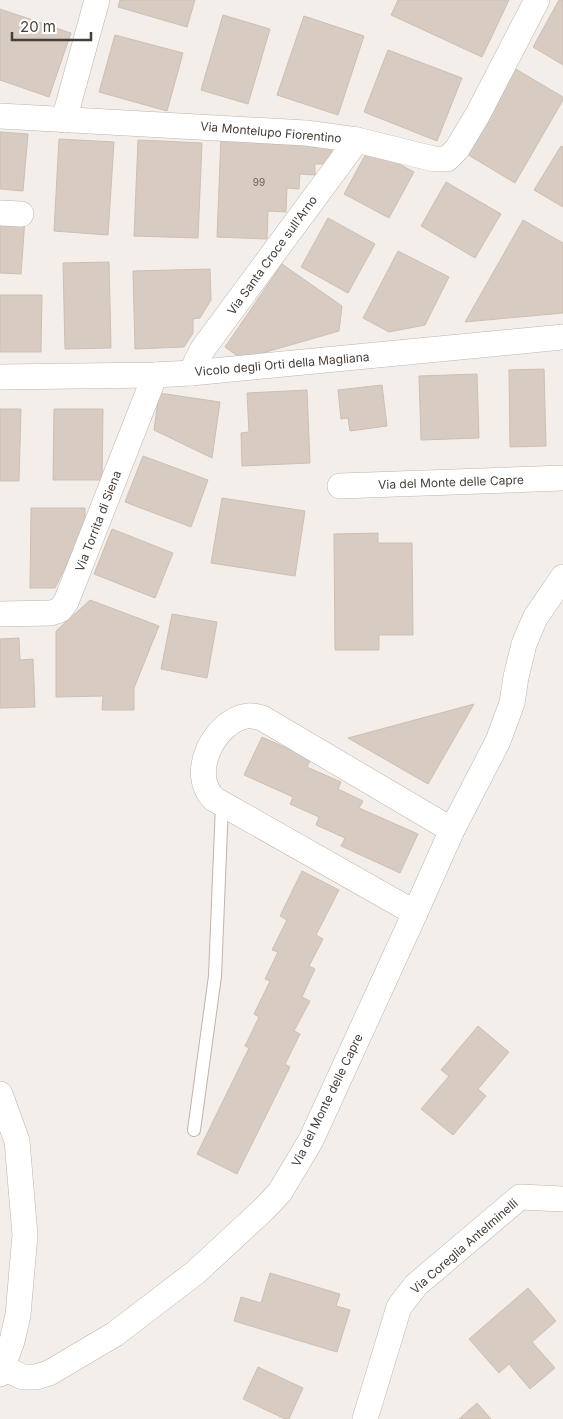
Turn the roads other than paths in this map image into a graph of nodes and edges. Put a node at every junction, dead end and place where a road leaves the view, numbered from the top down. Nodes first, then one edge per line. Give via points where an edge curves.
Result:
1 (97, 0) edge
2 (537, 0) edge
3 (0, 116) edge
4 (64, 120) junction
5 (357, 140) junction
6 (563, 337) edge
7 (191, 373) junction
8 (155, 375) junction
9 (0, 378) edge
10 (563, 478) edge
11 (340, 486) dead end
12 (563, 577) edge
13 (0, 614) edge
14 (222, 804) junction
15 (452, 830) junction
16 (415, 913) junction
17 (0, 1094) edge
18 (194, 1130) dead end
19 (10, 1167) edge
20 (563, 1199) edge
21 (1, 1371) edge
22 (365, 1419) edge

1 - 4 street
2 - 5 street, Via Montelupo Fiorentino via 478,114 457,149 447,159 434,159
3 - 4 street, Via Montelupo Fiorentino
4 - 5 street, Via Montelupo Fiorentino via 306,133
5 - 7 street, Via Santa Croce sull'Arno via 202,350
6 - 7 street, Vicolo degli Orti della Magliana
7 - 8 street, Vicolo degli Orti della Magliana
8 - 9 street, Vicolo degli Orti della Magliana
8 - 13 street, Via Torrita di Siena via 66,602 60,610 51,613
10 - 11 street, Via del Monte delle Capre
12 - 15 street, Via del Monte delle Capre via 529,631 503,729
14 - 15 street via 206,789 203,768 215,739 226,726 248,715 262,718
14 - 16 street
14 - 18 lane via 215,976
15 - 16 street, Via del Monte delle Capre
16 - 21 street, Via del Monte delle Capre via 311,1140 284,1185 264,1209 196,1272 116,1334 43,1375 23,1377
17 - 19 street via 17,1141
19 - 21 street via 25,1235 18,1315
20 - 22 street, Via Coreglia Antelminelli via 520,1197 416,1285 399,1307

